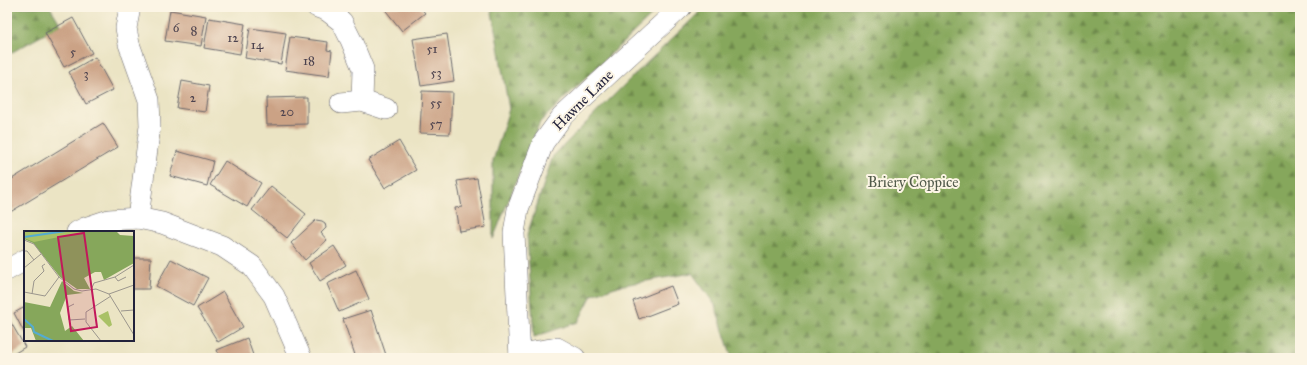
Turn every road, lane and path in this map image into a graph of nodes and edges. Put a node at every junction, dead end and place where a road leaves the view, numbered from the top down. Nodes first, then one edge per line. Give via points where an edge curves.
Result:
1 (130, 7) edge
2 (317, 7) edge
3 (681, 7) edge
4 (362, 101) junction
5 (341, 103) dead end
6 (386, 109) dead end
7 (138, 218) junction
8 (79, 231) edge
9 (24, 261) edge
10 (7, 270) edge
11 (520, 356) edge
12 (301, 358) edge
13 (575, 358) edge

1 - 7 street via 126,28 129,44 149,100 150,126
2 - 4 street via 328,11 342,22 352,40 363,69
3 - 11 street, Hawne Lane via 562,117 543,143 518,209 514,233
4 - 5 street
4 - 6 street
7 - 8 street via 109,220
7 - 12 street via 162,223 222,246 252,266 274,296
9 - 10 street
11 - 13 street via 557,348

